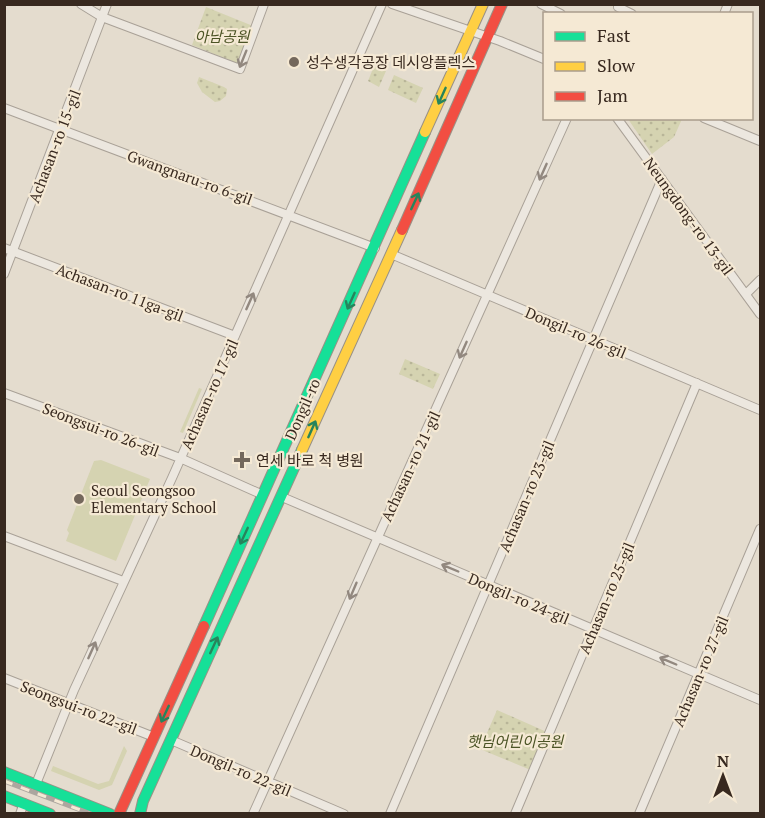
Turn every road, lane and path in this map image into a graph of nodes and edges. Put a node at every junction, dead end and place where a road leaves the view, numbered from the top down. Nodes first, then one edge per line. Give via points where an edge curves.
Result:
1 (81, 4) edge
2 (107, 4) edge
3 (264, 4) edge
4 (381, 4) edge
5 (392, 4) edge
6 (483, 4) edge
7 (502, 4) edge
8 (541, 4) edge
9 (557, 12) edge
10 (102, 17) junction
11 (471, 32) junction
12 (487, 37) junction
13 (543, 59) edge
14 (458, 60) junction
15 (467, 81) junction
16 (4, 108) edge
17 (566, 120) edge
18 (619, 120) edge
19 (709, 120) edge
20 (61, 129) junction
21 (760, 141) edge
22 (662, 178) junction
23 (289, 214) junction
24 (398, 239) junction
25 (375, 248) junction
26 (9, 249) edge
27 (391, 254) junction
28 (4, 274) edge
29 (760, 280) edge
30 (746, 294) junction
31 (488, 295) junction
32 (760, 314) edge
33 (235, 336) junction
34 (593, 339) junction
35 (697, 383) junction
36 (4, 393) edge
37 (760, 410) edge
38 (180, 458) junction
39 (263, 495) junction
40 (282, 496) junction
41 (254, 515) junction
42 (760, 529) edge
43 (4, 536) edge
44 (377, 537) junction
45 (257, 551) junction
46 (123, 581) junction
47 (488, 584) junction
48 (593, 629) junction
49 (699, 674) junction
50 (4, 678) edge
51 (760, 700) edge
52 (69, 704) junction
53 (153, 740) junction
54 (171, 740) junction
55 (159, 767) junction
56 (4, 772) edge
57 (268, 781) junction
58 (36, 784) junction
59 (4, 796) edge
60 (22, 808) edge
61 (50, 813) edge
62 (110, 813) edge
63 (119, 813) edge
64 (140, 813) edge
65 (254, 813) edge
66 (344, 813) edge
67 (390, 813) edge
68 (515, 813) edge
69 (639, 813) edge

1 - 10 street
2 - 10 street, Achasan-ro 15-gil
3 -> 10 street via 240,69
4 - 23 street, Achasan-ro 17-gil
5 - 11 street
6 - 11 main road, Dongil-ro
7 - 12 main road, Dongil-ro
8 - 9 street
10 - 20 street, Achasan-ro 15-gil
11 - 12 street
11 - 14 main road, Dongil-ro
12 - 13 street
12 - 15 main road, Dongil-ro
14 - 15 main road via 470,60
14 -> 25 main road, Dongil-ro
24 -> 15 main road, Dongil-ro
16 - 20 street, Gwangnaru-ro 6-gil
17 -> 31 street, Achasan-ro 21-gil
18 - 22 street, Neungdong-ro 13-gil
19 - 21 street
20 - 23 street, Gwangnaru-ro 6-gil
20 - 26 street, Achasan-ro 15-gil
22 - 30 street, Neungdong-ro 13-gil
22 - 34 street, Achasan-ro 23-gil
23 - 25 street, Gwangnaru-ro 6-gil
33 -> 23 street, Achasan-ro 17-gil
24 - 25 main road
24 - 27 main road, Dongil-ro
25 -> 39 main road, Dongil-ro
26 - 28 street, Achasan-ro 15-gil
26 - 33 street, Achasan-ro 11ga-gil
27 - 31 street, Dongil-ro 26-gil
40 -> 27 main road, Dongil-ro
29 - 30 street
30 - 32 street, Neungdong-ro 13-gil
31 - 34 street, Dongil-ro 26-gil
31 -> 44 street, Achasan-ro 21-gil
33 - 38 street, Achasan-ro 17-gil
34 - 35 street, Dongil-ro 26-gil
34 - 47 street, Achasan-ro 23-gil
35 - 37 street, Dongil-ro 26-gil
35 - 48 street, Achasan-ro 25-gil
36 - 38 street, Seongsui-ro 26-gil
38 - 39 street, Seongsui-ro 26-gil
38 - 46 street, Achasan-ro 17-gil
39 - 41 main road, Dongil-ro
40 - 44 street, Dongil-ro 24-gil
40 - 45 main road, Dongil-ro
41 - 45 main road via 265,515 255,538
41 -> 53 main road, Dongil-ro
42 - 49 street, Achasan-ro 27-gil
43 - 46 street
47 -> 44 street, Dongil-ro 24-gil
44 -> 57 street, Achasan-ro 21-gil
54 -> 45 main road, Dongil-ro
52 -> 46 street, Achasan-ro 17-gil
47 - 48 street, Dongil-ro 24-gil
47 - 67 street, Achasan-ro 23-gil
49 -> 48 street, Dongil-ro 24-gil
48 - 68 street, Achasan-ro 25-gil
49 - 51 street, Dongil-ro 24-gil
49 - 69 street, Achasan-ro 27-gil
50 - 52 street, Seongsui-ro 22-gil
52 - 53 street, Seongsui-ro 22-gil
52 - 58 street, Achasan-ro 17-gil
53 - 55 main road via 148,767
53 - 63 main road, Dongil-ro
54 - 55 main road, Dongil-ro
54 - 57 street, Dongil-ro 22-gil
55 - 64 main road, Dongil-ro
56 - 58 main road
57 - 65 street, Achasan-ro 21-gil
57 - 66 street, Dongil-ro 22-gil
58 - 62 main road
59 - 60 main road
60 - 61 main road

